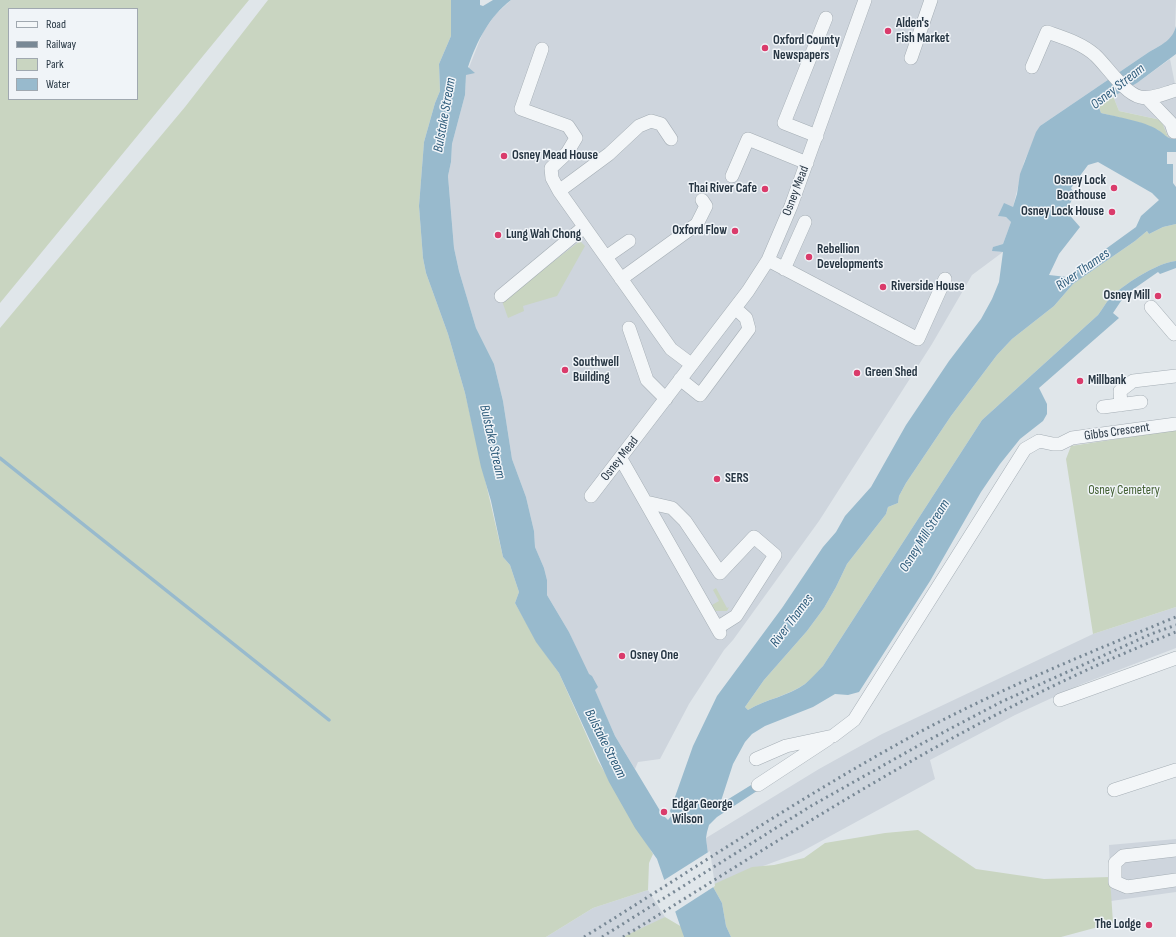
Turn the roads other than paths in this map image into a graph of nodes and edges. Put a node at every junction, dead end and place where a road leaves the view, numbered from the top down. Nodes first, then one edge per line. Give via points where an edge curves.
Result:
1 (932, 0) edge
2 (861, 2) edge
3 (826, 18) dead end
4 (542, 50) dead end
5 (911, 58) dead end
6 (1032, 67) dead end
7 (1176, 90) edge
8 (1147, 98) junction
9 (1174, 132) dead end
10 (817, 136) junction
11 (672, 139) dead end
12 (808, 163) junction
13 (732, 176) dead end
14 (559, 191) junction
15 (702, 200) dead end
16 (805, 222) dead end
17 (584, 227) junction
18 (629, 241) dead end
19 (606, 258) junction
20 (768, 260) junction
21 (784, 269) junction
22 (621, 279) junction
23 (944, 280) dead end
24 (501, 296) dead end
25 (1151, 307) dead end
26 (735, 308) junction
27 (629, 328) dead end
28 (1176, 333) edge
29 (692, 364) junction
30 (1176, 376) edge
31 (680, 379) junction
32 (666, 399) junction
33 (1141, 402) dead end
34 (1121, 405) junction
35 (1103, 407) dead end
36 (1176, 424) edge
37 (621, 459) junction
38 (592, 496) dead end
39 (646, 502) junction
40 (1176, 658) edge
41 (1060, 700) dead end
42 (833, 736) junction
43 (756, 759) dead end
44 (1176, 770) edge
45 (758, 785) dead end
46 (1114, 790) dead end
47 (1176, 850) edge
48 (1176, 880) edge

1 - 5 street
2 - 10 street, Osney Mead
3 - 10 street via 784,123
4 - 14 street via 521,109 568,126 576,138 567,153 551,168 552,178
6 - 8 street via 1047,32 1077,42 1095,55 1129,91
7 - 8 street
8 - 9 street via 1171,123
10 - 12 street, Osney Mead
11 - 14 street via 661,124 651,121 639,126 610,154
12 - 13 street via 748,139
12 - 20 street, Osney Mead
14 - 17 street
15 - 22 street via 706,206 697,224
16 - 21 street
17 - 19 street
17 - 24 street
18 - 19 street
19 - 22 street
20 - 21 street
20 - 26 street, Osney Mead
21 - 23 street via 918,339
22 - 29 street via 671,349
25 - 28 street via 1174,334
26 - 29 street, Osney Mead
26 - 31 street via 746,318 749,329 700,395
27 - 32 street via 647,380
29 - 31 street, Osney Mead
30 - 34 street via 1133,381 1120,391
31 - 32 street, Osney Mead
32 - 37 street, Osney Mead
33 - 34 street
34 - 35 street
36 - 42 street, Gibbs Crescent via 1072,438 1060,444 1039,441 1025,449 860,711 846,728
37 - 38 street, Osney Mead
37 - 39 street
39 - 39 street via 718,630 736,616 775,555 754,537 720,574 685,521 672,508
40 - 41 street
42 - 43 street via 786,746
42 - 45 street
44 - 46 street
47 - 48 street via 1123,856 1115,863 1115,882 1128,887

